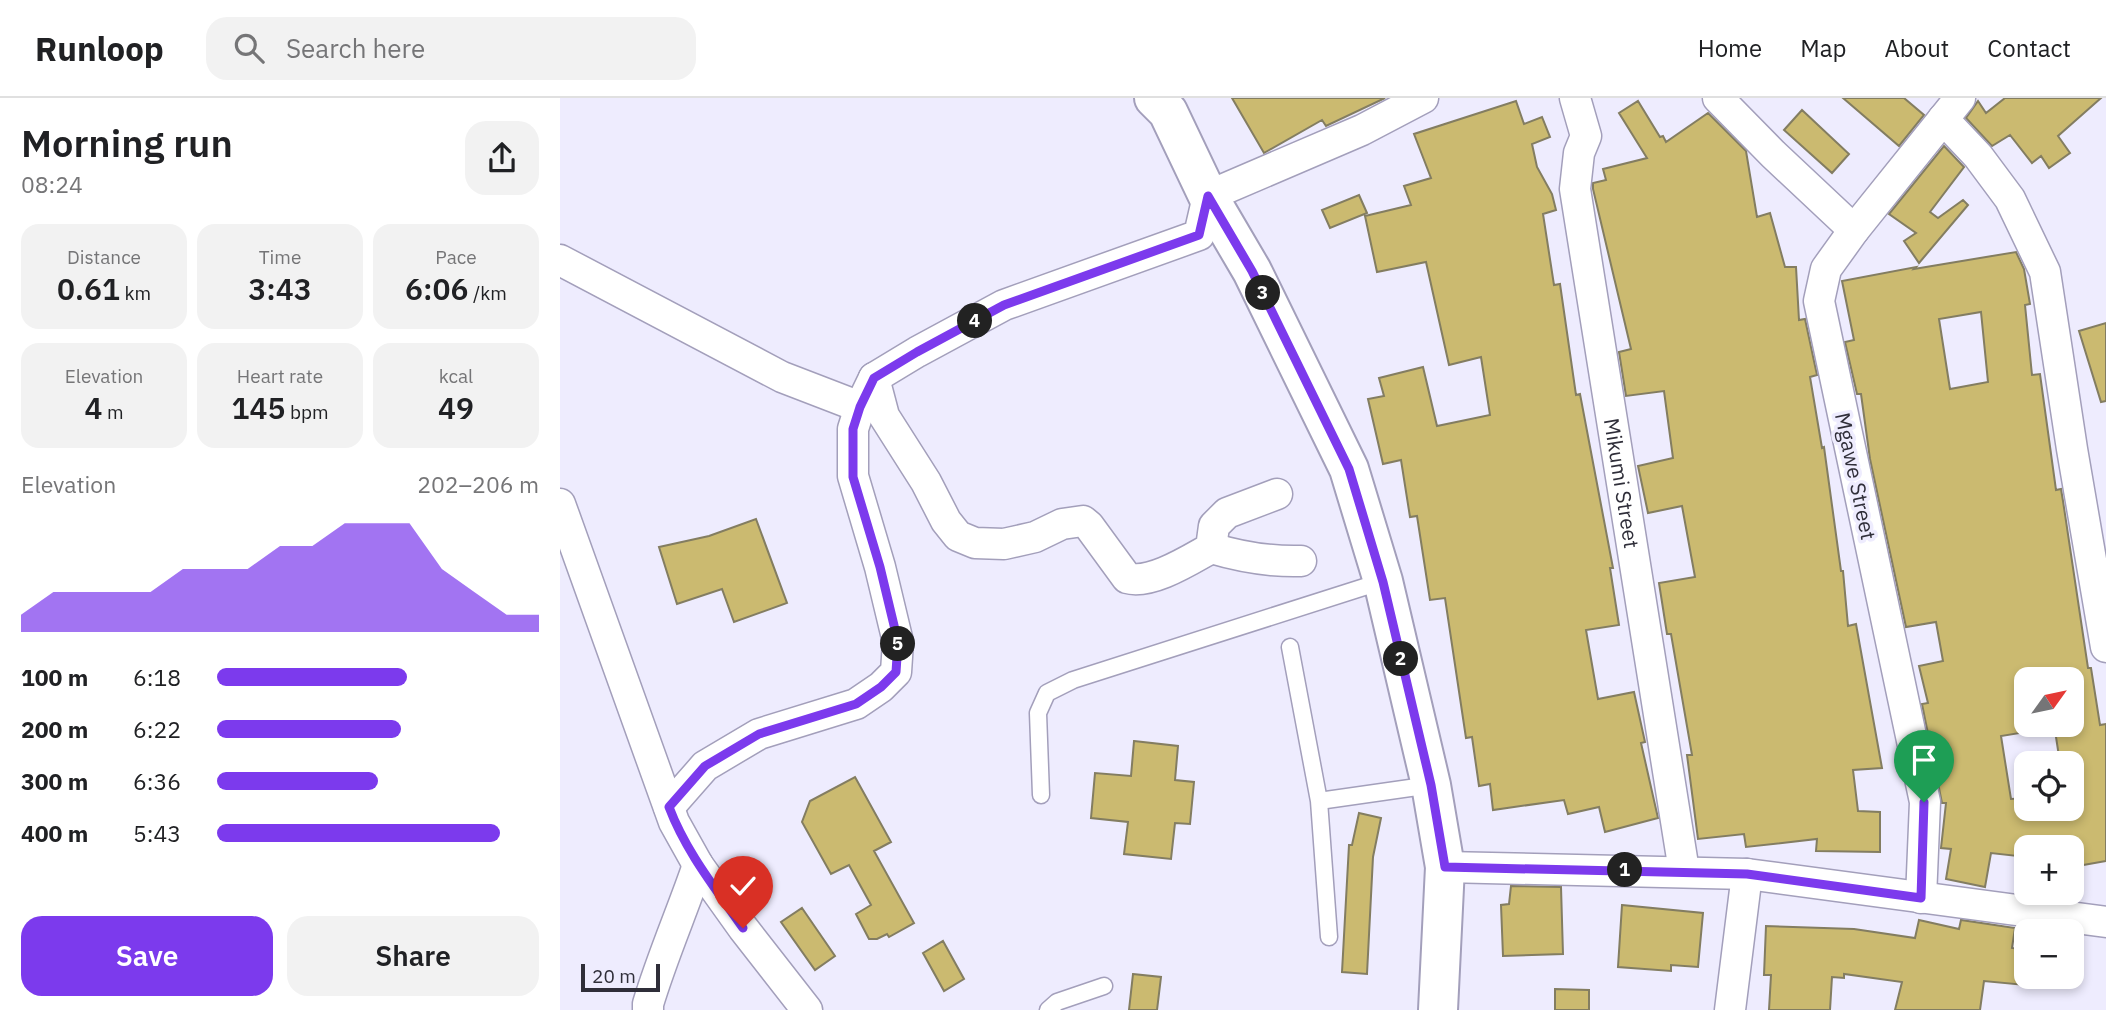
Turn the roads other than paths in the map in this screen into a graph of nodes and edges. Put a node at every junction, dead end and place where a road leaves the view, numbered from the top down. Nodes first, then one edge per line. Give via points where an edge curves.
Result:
1 (1154, 98) edge
2 (1423, 98) edge
3 (1574, 98) edge
4 (1718, 98) edge
5 (1951, 109) edge
6 (1208, 196) junction
7 (1854, 230) junction
8 (560, 260) edge
9 (874, 378) junction
10 (860, 407) junction
11 (1277, 494) dead end
12 (560, 504) edge
13 (1211, 548) junction
14 (1301, 561) dead end
15 (1383, 582) junction
16 (2106, 646) edge
17 (1290, 647) dead end
18 (1431, 785) junction
19 (1041, 795) dead end
20 (1320, 802) junction
21 (669, 807) junction
22 (698, 865) junction
23 (1445, 867) junction
24 (1684, 871) junction
25 (1747, 874) junction
26 (1921, 898) junction
27 (2106, 922) edge
28 (1329, 937) dead end
29 (1104, 986) dead end
30 (804, 1009) edge
31 (648, 1010) edge
32 (1048, 1010) edge
33 (1438, 1010) edge
34 (1730, 1010) edge

1 - 6 street via 1168,112
2 - 6 street via 1362,130
3 - 24 street, Mikumi Street via 1586,136 1579,153 1576,201
4 - 7 street
5 - 7 street, Mgawe Street
5 - 16 street via 2010,199 2045,272
6 - 9 street via 1199,235 1004,305
6 - 15 street via 1252,271 1349,469
7 - 26 street, Mgawe Street via 1826,269 1819,301 1924,802
8 - 10 street via 782,377
9 - 10 street
9 - 13 street via 884,416 946,521 967,541 1004,544 1083,521 1132,579 1182,565
10 - 21 street via 853,429 853,477 898,642 896,672 856,704 759,734 705,766
11 - 13 street via 1227,513 1214,526
12 - 21 street
13 - 14 street via 1275,562
15 - 18 street
15 - 19 lane via 1073,680 1047,694 1038,713
17 - 20 lane
18 - 20 lane
18 - 23 street
20 - 28 lane
21 - 22 street
22 - 30 street
22 - 31 street via 661,961
23 - 24 street
23 - 33 street
24 - 25 street
25 - 26 street
25 - 34 street
26 - 27 street
29 - 32 lane via 1057,1002

